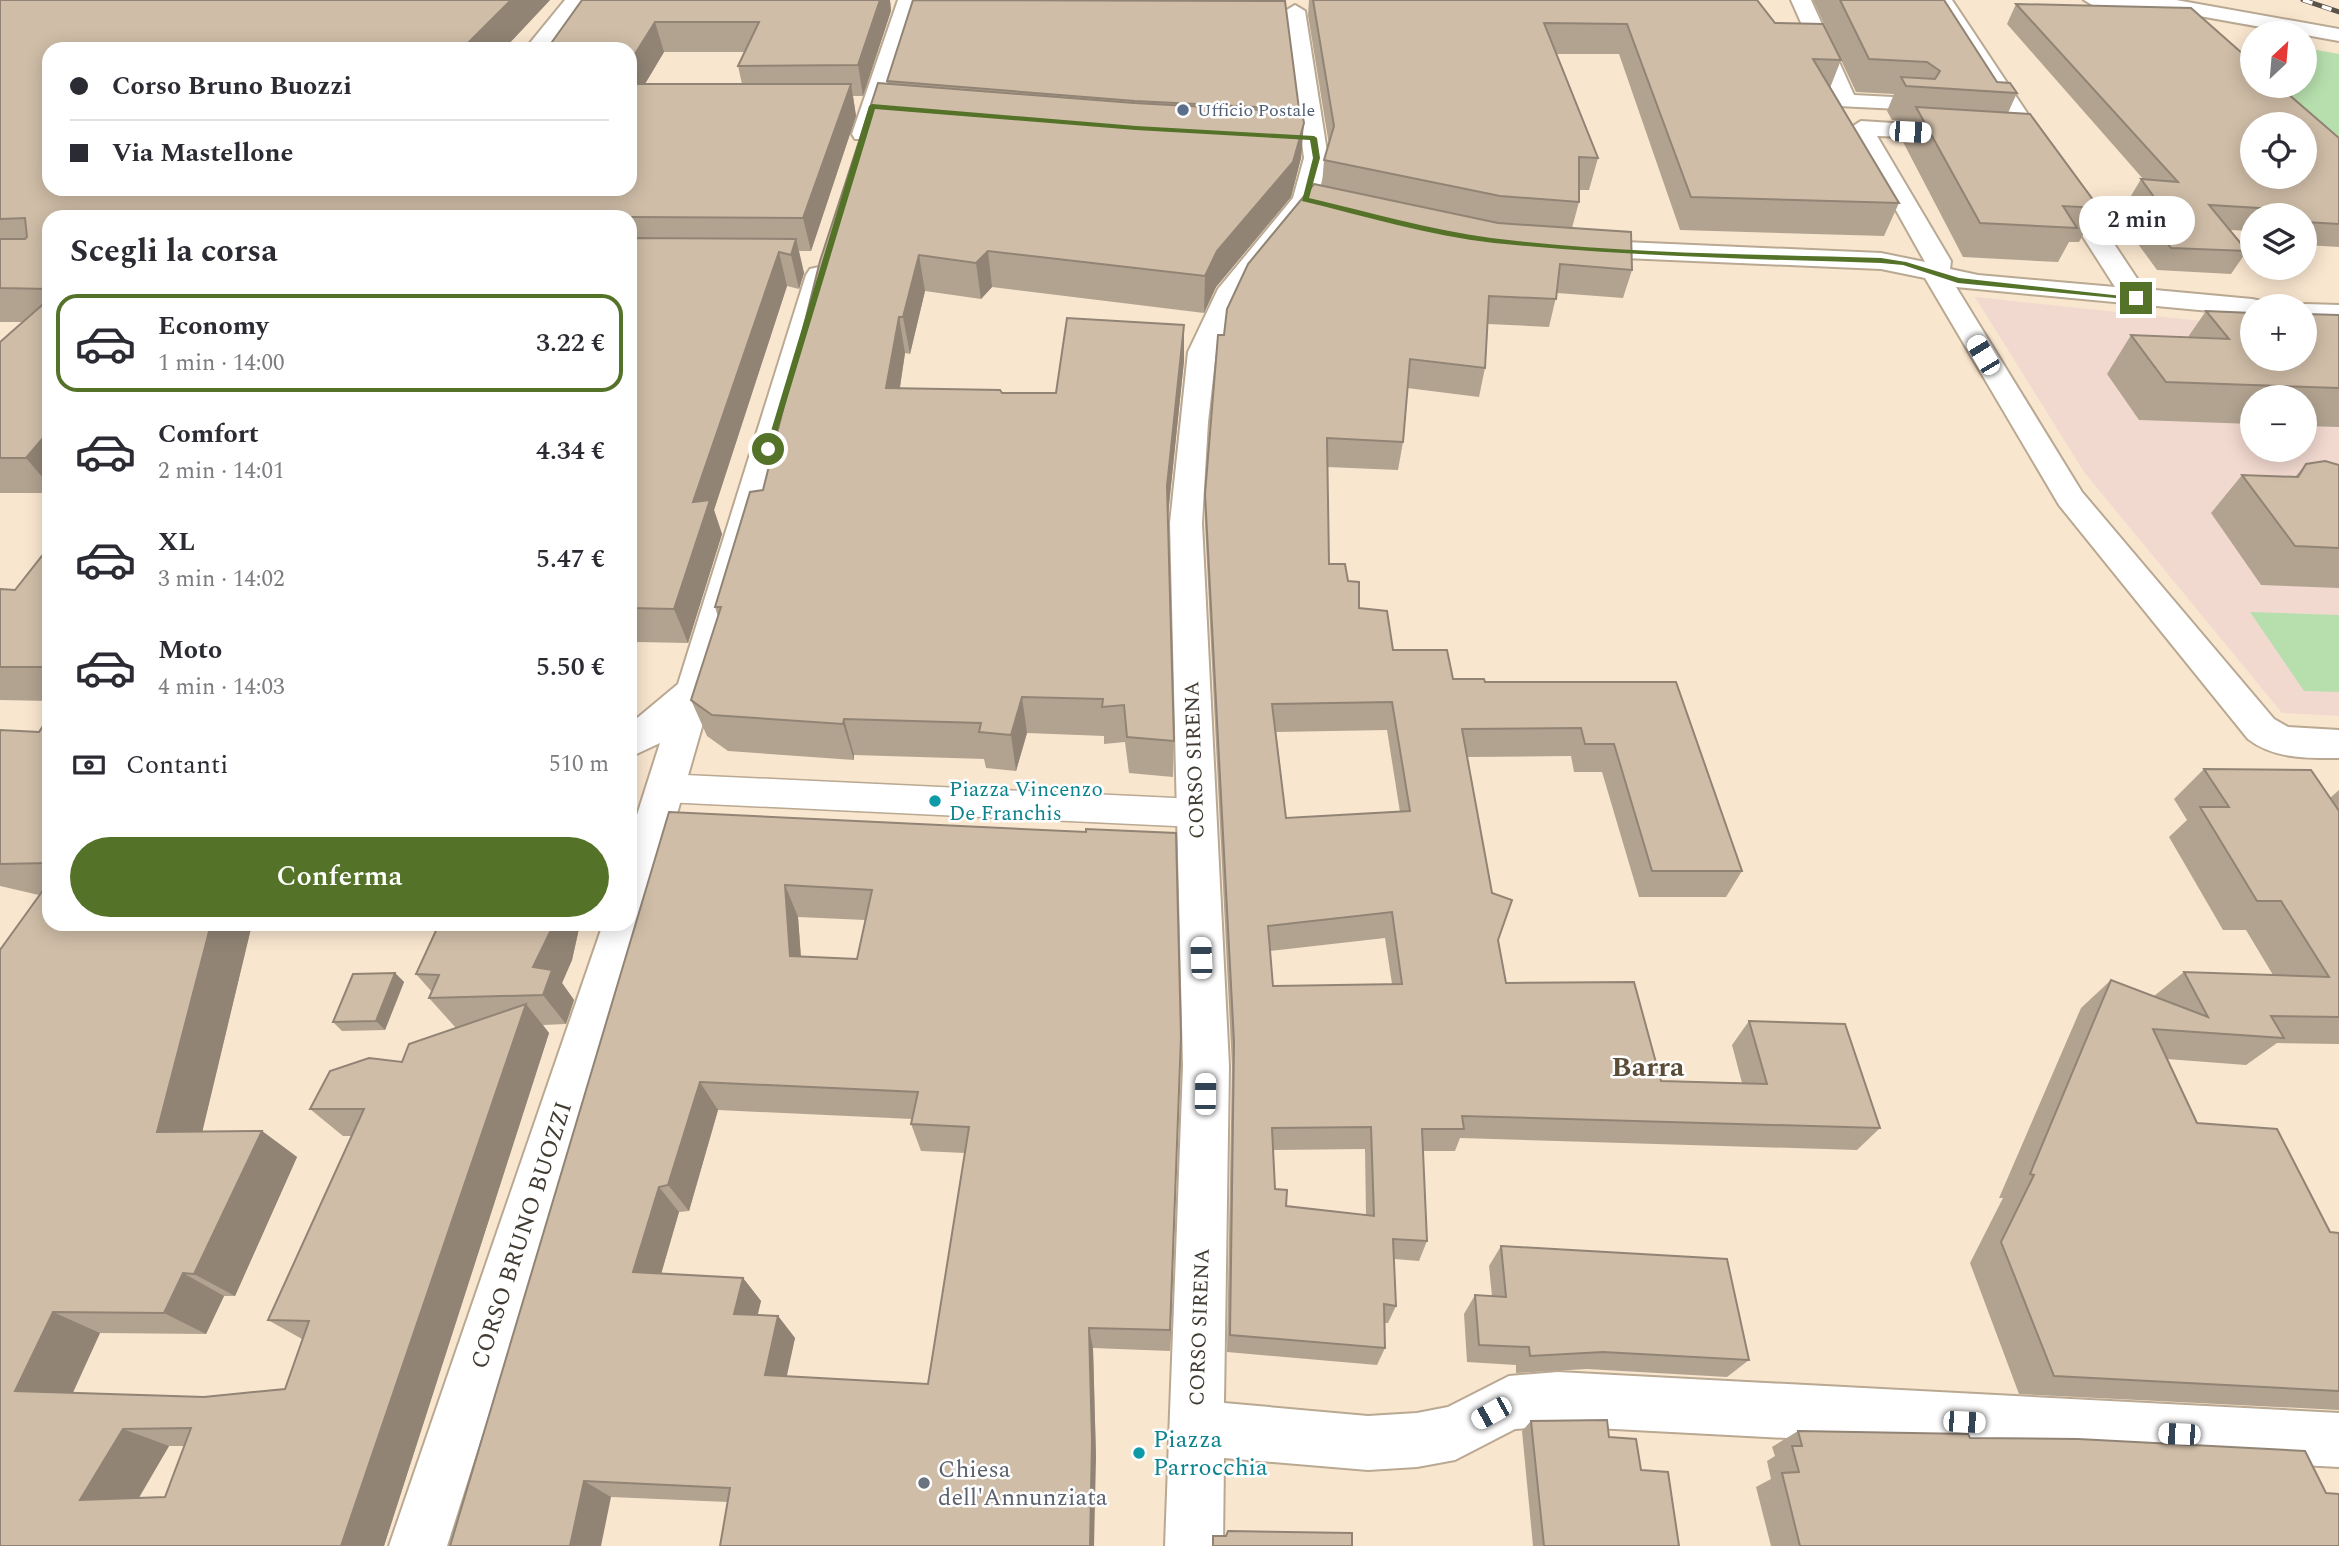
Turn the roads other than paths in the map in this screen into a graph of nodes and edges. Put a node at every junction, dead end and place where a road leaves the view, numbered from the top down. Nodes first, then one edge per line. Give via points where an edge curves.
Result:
1 (575, 0) edge
2 (1801, 0) edge
3 (1942, 0) edge
4 (2094, 0) edge
5 (2142, 0) edge
6 (906, 4) edge
7 (1294, 8) dead end
8 (2240, 27) edge
9 (2339, 35) edge
10 (2317, 41) edge
11 (541, 42) edge
12 (2339, 45) edge
13 (1929, 106) edge
14 (1984, 109) edge
15 (2013, 111) junction
16 (1290, 136) edge
17 (1980, 136) edge
18 (1314, 138) junction
19 (2006, 138) edge
20 (2032, 139) junction
21 (856, 158) edge
22 (1554, 246) edge
23 (815, 257) dead end
24 (1936, 275) junction
25 (2136, 298) junction
26 (2240, 306) edge
27 (2317, 312) edge
28 (2339, 313) edge
29 (696, 689) junction
30 (2272, 737) junction
31 (637, 739) edge
32 (2339, 744) edge
33 (2284, 776) edge
34 (664, 788) junction
35 (1196, 813) junction
36 (637, 879) edge
37 (621, 931) edge
38 (1196, 1428) junction
39 (2339, 1440) edge
40 (418, 1546) edge
41 (1194, 1546) edge

1 - 11 street
2 - 13 street via 1846,101
3 - 15 street
4 - 8 street
5 - 9 street
6 - 21 street
7 - 18 street, CORSO SIRENA
10 - 12 street
14 - 15 street
15 - 20 street
16 - 18 street
17 - 24 street via 1861,128 1938,261
18 - 35 street, CORSO SIRENA via 1318,202 1231,289 1202,352 1186,523
19 - 20 street
20 - 25 street
22 - 24 street via 1881,261 1904,263
23 - 29 street, CORSO BRUNO BUOZZI
24 - 25 street
24 - 30 street via 2070,498
25 - 26 street
27 - 28 street
29 - 31 street
29 - 34 street, CORSO BRUNO BUOZZI
30 - 32 street via 2286,742
30 - 33 street via 2272,756
34 - 35 street
34 - 36 street, CORSO BRUNO BUOZZI
35 - 38 street, CORSO SIRENA via 1206,1066
37 - 40 street, CORSO BRUNO BUOZZI
38 - 39 street via 1368,1443 1417,1440 1455,1433 1509,1404 1558,1399
38 - 41 street, CORSO SIRENA

